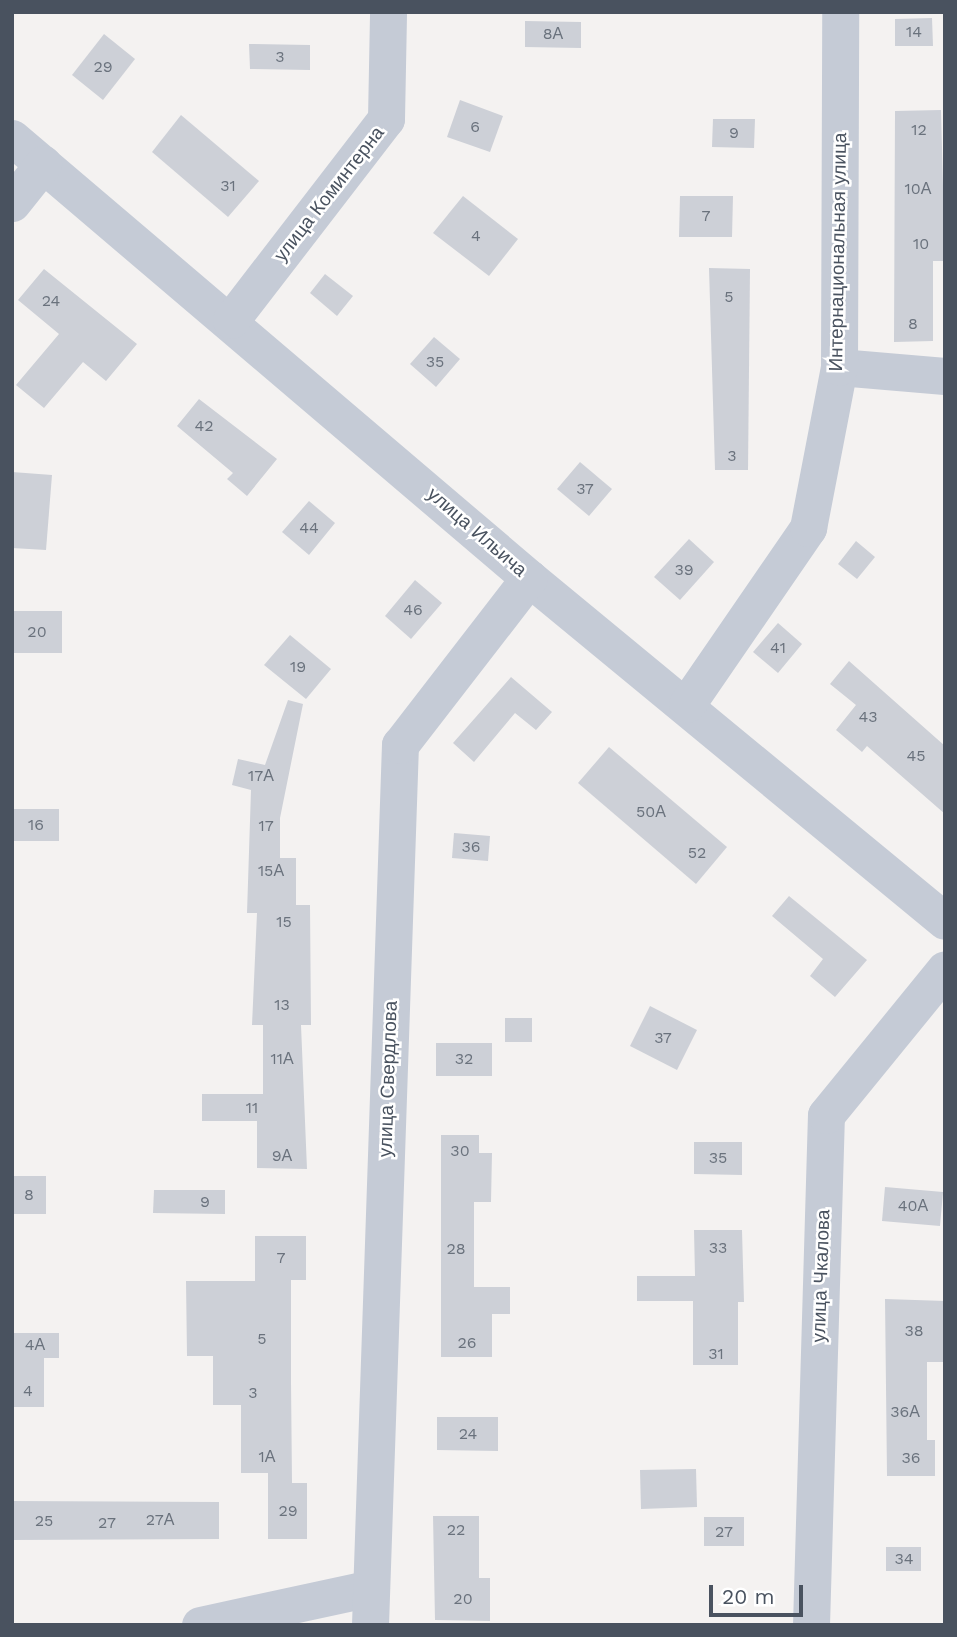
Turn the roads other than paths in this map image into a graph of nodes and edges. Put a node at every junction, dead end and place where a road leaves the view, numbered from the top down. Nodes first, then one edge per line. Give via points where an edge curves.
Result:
1 (388, 12) edge
2 (840, 12) edge
3 (12, 138) edge
4 (43, 164) junction
5 (12, 203) edge
6 (231, 320) junction
7 (839, 368) junction
8 (945, 376) edge
9 (529, 578) junction
10 (687, 704) junction
11 (945, 921) edge
12 (945, 969) edge
13 (371, 1588) junction
14 (200, 1625) edge
15 (370, 1625) edge
16 (811, 1625) edge

1 - 6 street, улица Коминтерна via 386,119
2 - 7 street, Интернациональная улица
3 - 4 street, улица Ильича
4 - 5 street
4 - 6 street, улица Ильича
6 - 9 street, улица Ильича
7 - 8 street
7 - 10 street, Интернациональная улица via 807,528
9 - 10 street, улица Ильича
9 - 13 street, улица Свердлова via 400,746
10 - 11 street, улица Ильича
12 - 16 street, улица Чкалова via 826,1115
13 - 14 street
13 - 15 street, улица Свердлова

